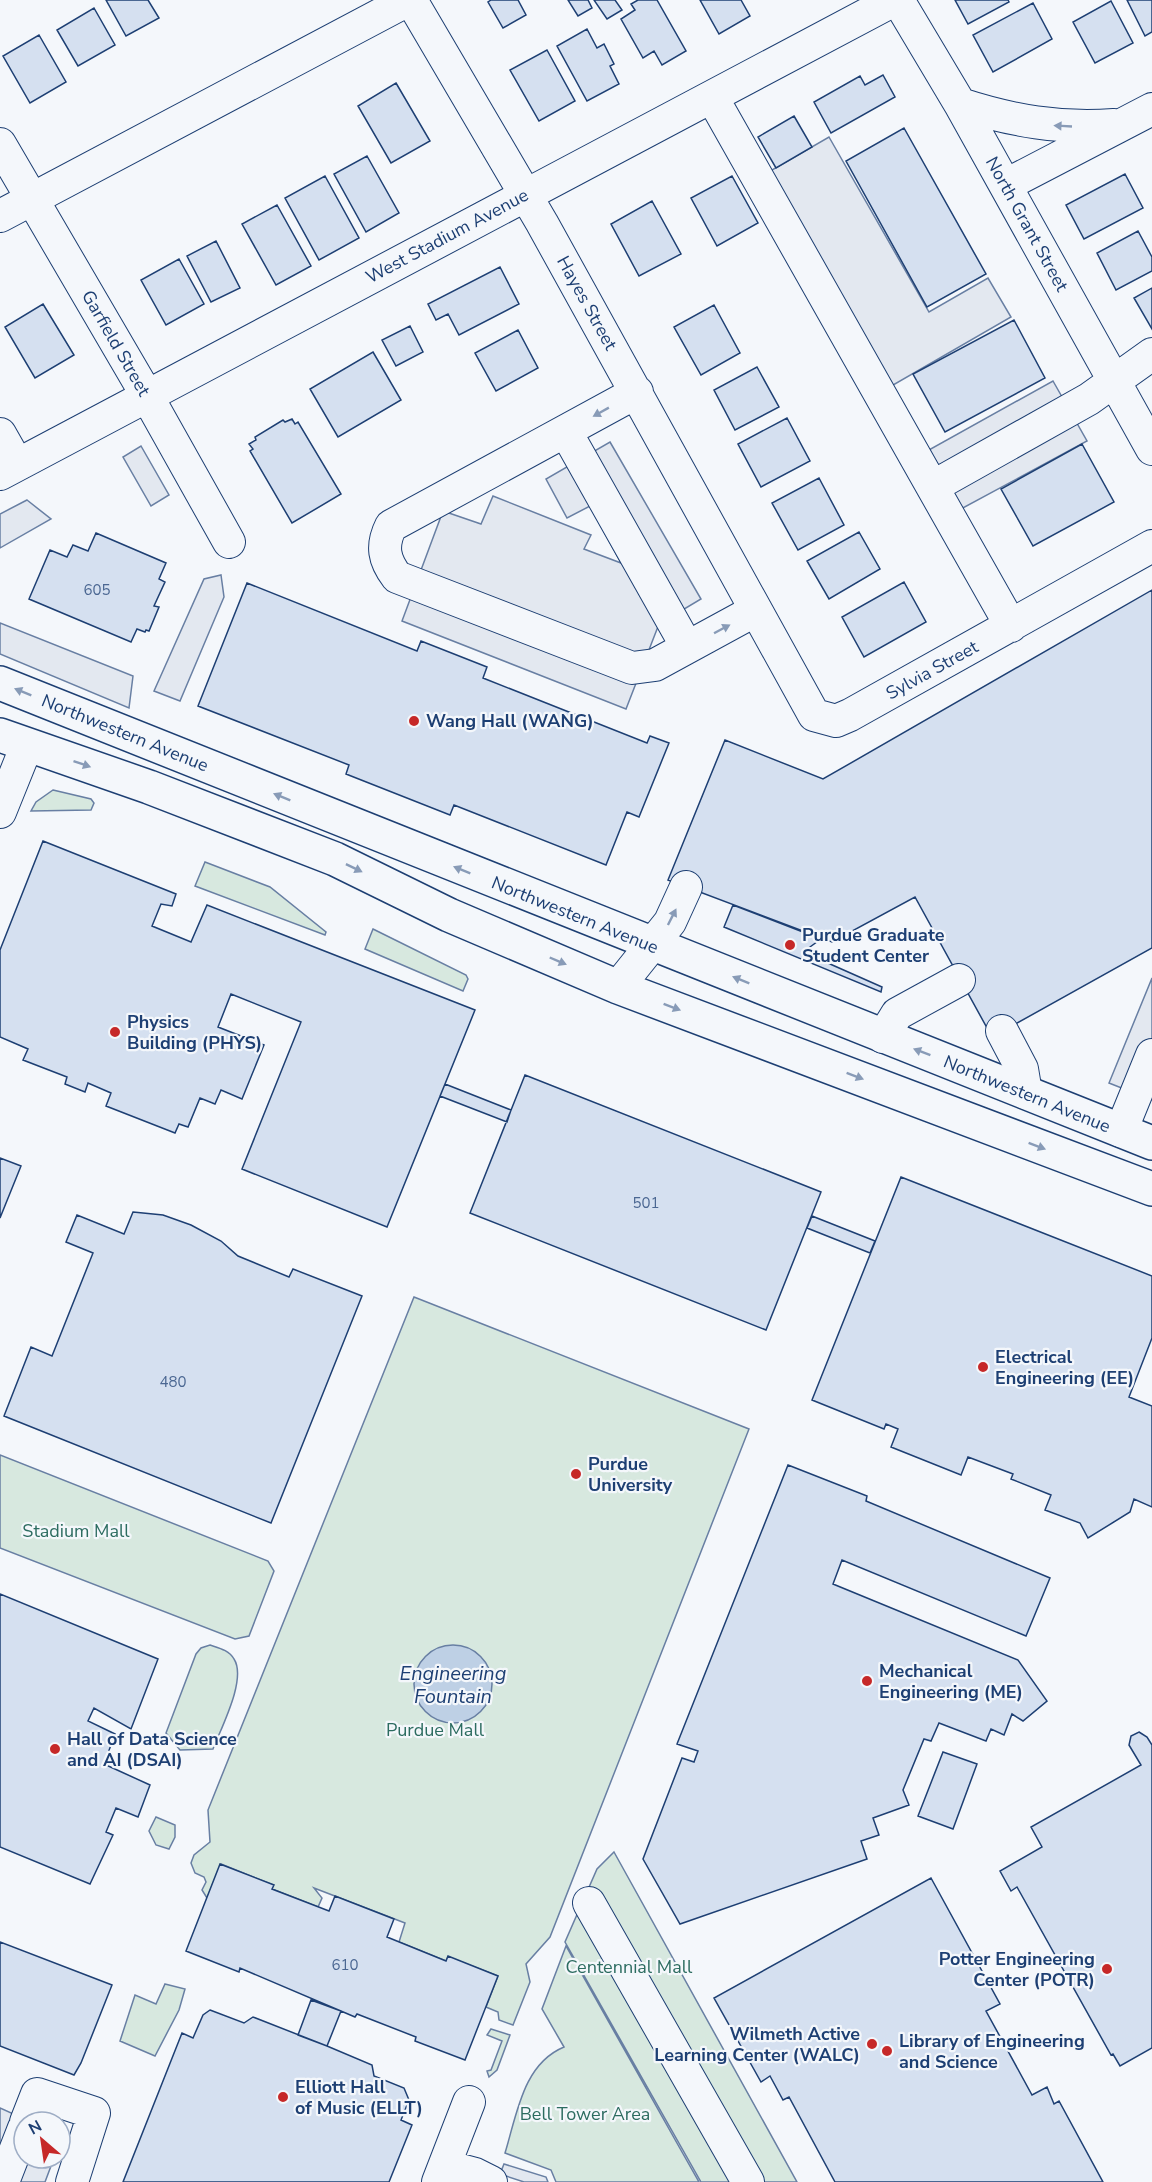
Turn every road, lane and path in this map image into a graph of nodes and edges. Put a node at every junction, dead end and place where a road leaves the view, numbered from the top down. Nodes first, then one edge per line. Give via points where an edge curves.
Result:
1 (410, 0) edge
2 (896, 0) edge
3 (712, 97) junction
4 (960, 104) junction
5 (1152, 109) edge
6 (1121, 125) junction
7 (0, 144) edge
8 (1006, 185) junction
9 (526, 195) junction
10 (32, 199) junction
11 (0, 216) edge
12 (1152, 354) edge
13 (1113, 381) junction
14 (637, 392) junction
15 (146, 394) junction
16 (566, 432) junction
17 (0, 434) edge
18 (1152, 449) edge
19 (8, 469) edge
20 (934, 486) junction
21 (229, 542) dead end
22 (1152, 546) edge
23 (756, 610) junction
24 (1011, 626) junction
25 (687, 647) junction
26 (0, 683) edge
27 (13, 740) edge
28 (0, 812) edge
29 (686, 886) dead end
30 (653, 946) junction
31 (959, 980) dead end
32 (618, 987) junction
33 (1002, 1031) dead end
34 (883, 1038) junction
35 (1152, 1055) edge
36 (1026, 1093) junction
37 (1121, 1131) junction
38 (1152, 1143) edge
39 (1152, 1189) edge
40 (589, 1903) dead end
41 (469, 2102) dead end
42 (31, 2110) edge
43 (12, 2159) edge
44 (442, 2174) edge
45 (3, 2182) edge
46 (72, 2182) edge
47 (491, 2182) edge
48 (748, 2182) edge

1 - 9 street, Hayes Street
1 - 10 street
2 - 3 street, West Stadium Avenue
2 - 4 street, North Grant Street
3 - 9 street, West Stadium Avenue
3 - 20 street
6 -> 4 street via 1042,125
4 - 8 street, North Grant Street
5 - 6 street
6 - 8 street
7 - 10 street, Garfield Street
8 - 13 street, North Grant Street
9 - 14 street, Hayes Street
9 - 15 street, West Stadium Avenue
10 - 11 street
10 - 15 street, Garfield Street
12 - 13 street
13 - 18 street, North Grant Street
13 - 20 street via 1089,399
14 -> 16 street
14 - 23 street, Hayes Street
15 - 19 street, West Stadium Avenue
15 - 21 street, Garfield Street
16 - 25 street
16 - 25 street via 391,526 385,538 388,566 397,577 632,668 655,664
17 - 19 street
20 - 24 street
22 - 24 street, Sylvia Street
23 - 24 street, Sylvia Street via 808,707 824,720 836,721
25 -> 23 street
30 -> 26 main road, Northwestern Avenue
27 - 28 street
27 -> 32 main road via 149,787 335,859 449,915
30 -> 29 street via 670,922
30 - 32 street
34 -> 30 main road, Northwestern Avenue
31 - 34 street via 897,1014
32 -> 39 main road
33 - 36 street via 1022,1069
36 -> 34 main road, Northwestern Avenue
35 - 37 street
36 - 37 main road, Northwestern Avenue
37 - 38 main road, Northwestern Avenue
40 - 48 street
41 - 44 street
42 - 46 street via 37,2094 94,2113
43 - 45 street
44 - 47 street via 475,2174

